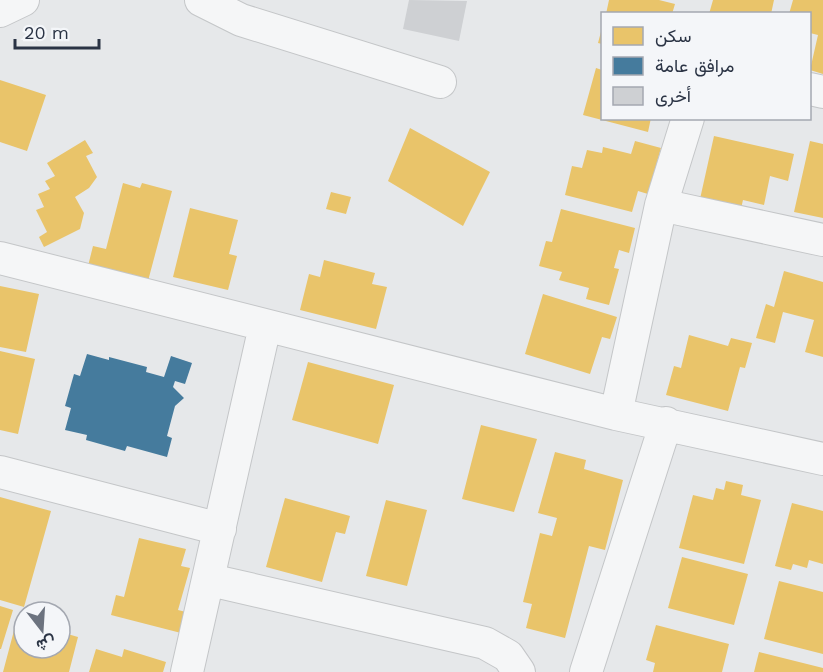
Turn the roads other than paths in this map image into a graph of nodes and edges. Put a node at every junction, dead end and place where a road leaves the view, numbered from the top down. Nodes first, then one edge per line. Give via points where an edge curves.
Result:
1 (23, 0) edge
2 (201, 0) edge
3 (0, 11) edge
4 (440, 82) dead end
5 (687, 120) edge
6 (661, 205) junction
7 (823, 240) edge
8 (0, 258) edge
9 (265, 326) junction
10 (616, 414) junction
11 (666, 423) junction
12 (823, 459) edge
13 (0, 472) edge
14 (220, 529) junction
15 (210, 580) junction
16 (187, 672) edge
17 (519, 672) edge
18 (586, 672) edge

1 - 3 street
2 - 4 street via 242,20
5 - 6 street
6 - 7 street
6 - 10 street
8 - 9 street
9 - 10 street
9 - 14 street
10 - 11 street
11 - 12 street
11 - 18 street
13 - 14 street
14 - 15 street
15 - 16 street
15 - 17 street via 485,642 508,656

